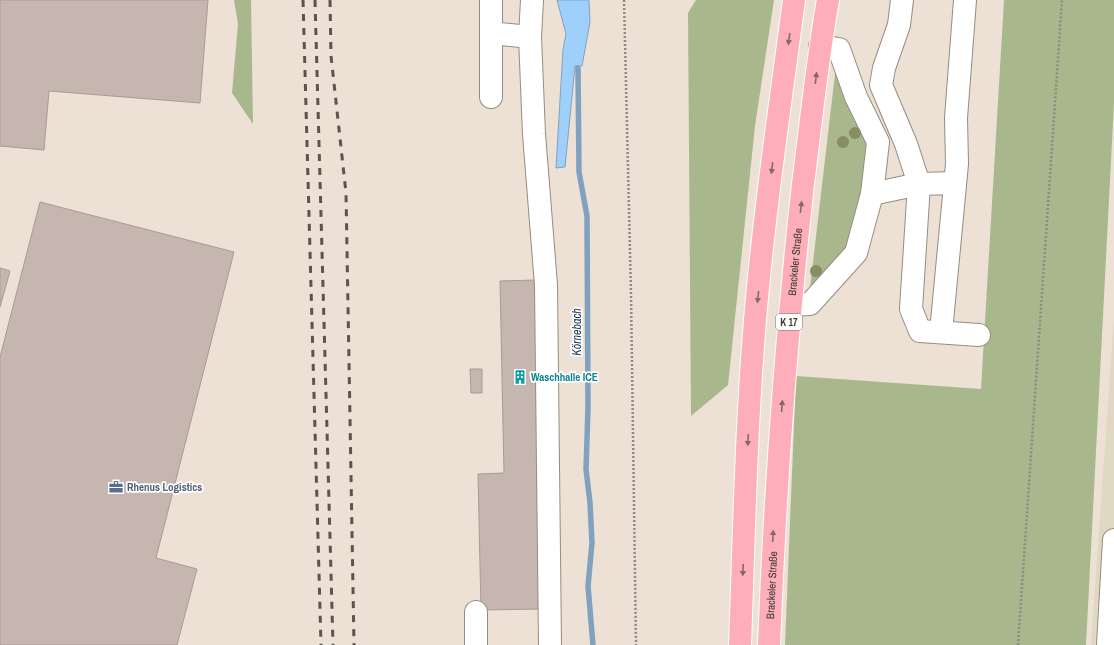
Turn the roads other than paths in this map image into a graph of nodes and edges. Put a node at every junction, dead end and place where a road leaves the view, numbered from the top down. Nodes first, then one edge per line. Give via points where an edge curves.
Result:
1 (491, 0) edge
2 (532, 0) edge
3 (794, 0) edge
4 (828, 0) edge
5 (902, 0) edge
6 (965, 0) edge
7 (492, 33) junction
8 (530, 37) junction
9 (820, 46) junction
10 (491, 97) dead end
11 (955, 183) junction
12 (919, 184) junction
13 (872, 194) junction
14 (790, 305) junction
15 (941, 332) junction
16 (979, 334) dead end
17 (1114, 540) edge
18 (476, 612) dead end
19 (476, 645) edge
20 (550, 645) edge
21 (740, 645) edge
22 (768, 645) edge
23 (1108, 645) edge

1 - 7 lane
2 - 8 lane
3 -> 21 highway via 755,320
4 - 9 highway, Brackeler Straße / K 17
5 - 12 lane via 899,25 884,68 881,85 906,144
6 - 11 lane via 956,118
7 - 8 lane
7 - 10 lane
8 - 20 lane via 534,134 546,285
9 - 13 lane via 839,49 856,97 878,142
14 -> 9 highway, Brackeler Straße / K 17
11 - 12 lane
11 - 15 lane
12 - 13 lane
12 - 15 lane via 911,309 920,331
13 - 14 lane via 856,253 810,304
22 -> 14 highway, Brackeler Straße / K 17 via 775,502
15 - 16 lane
17 - 23 lane
18 - 19 lane

